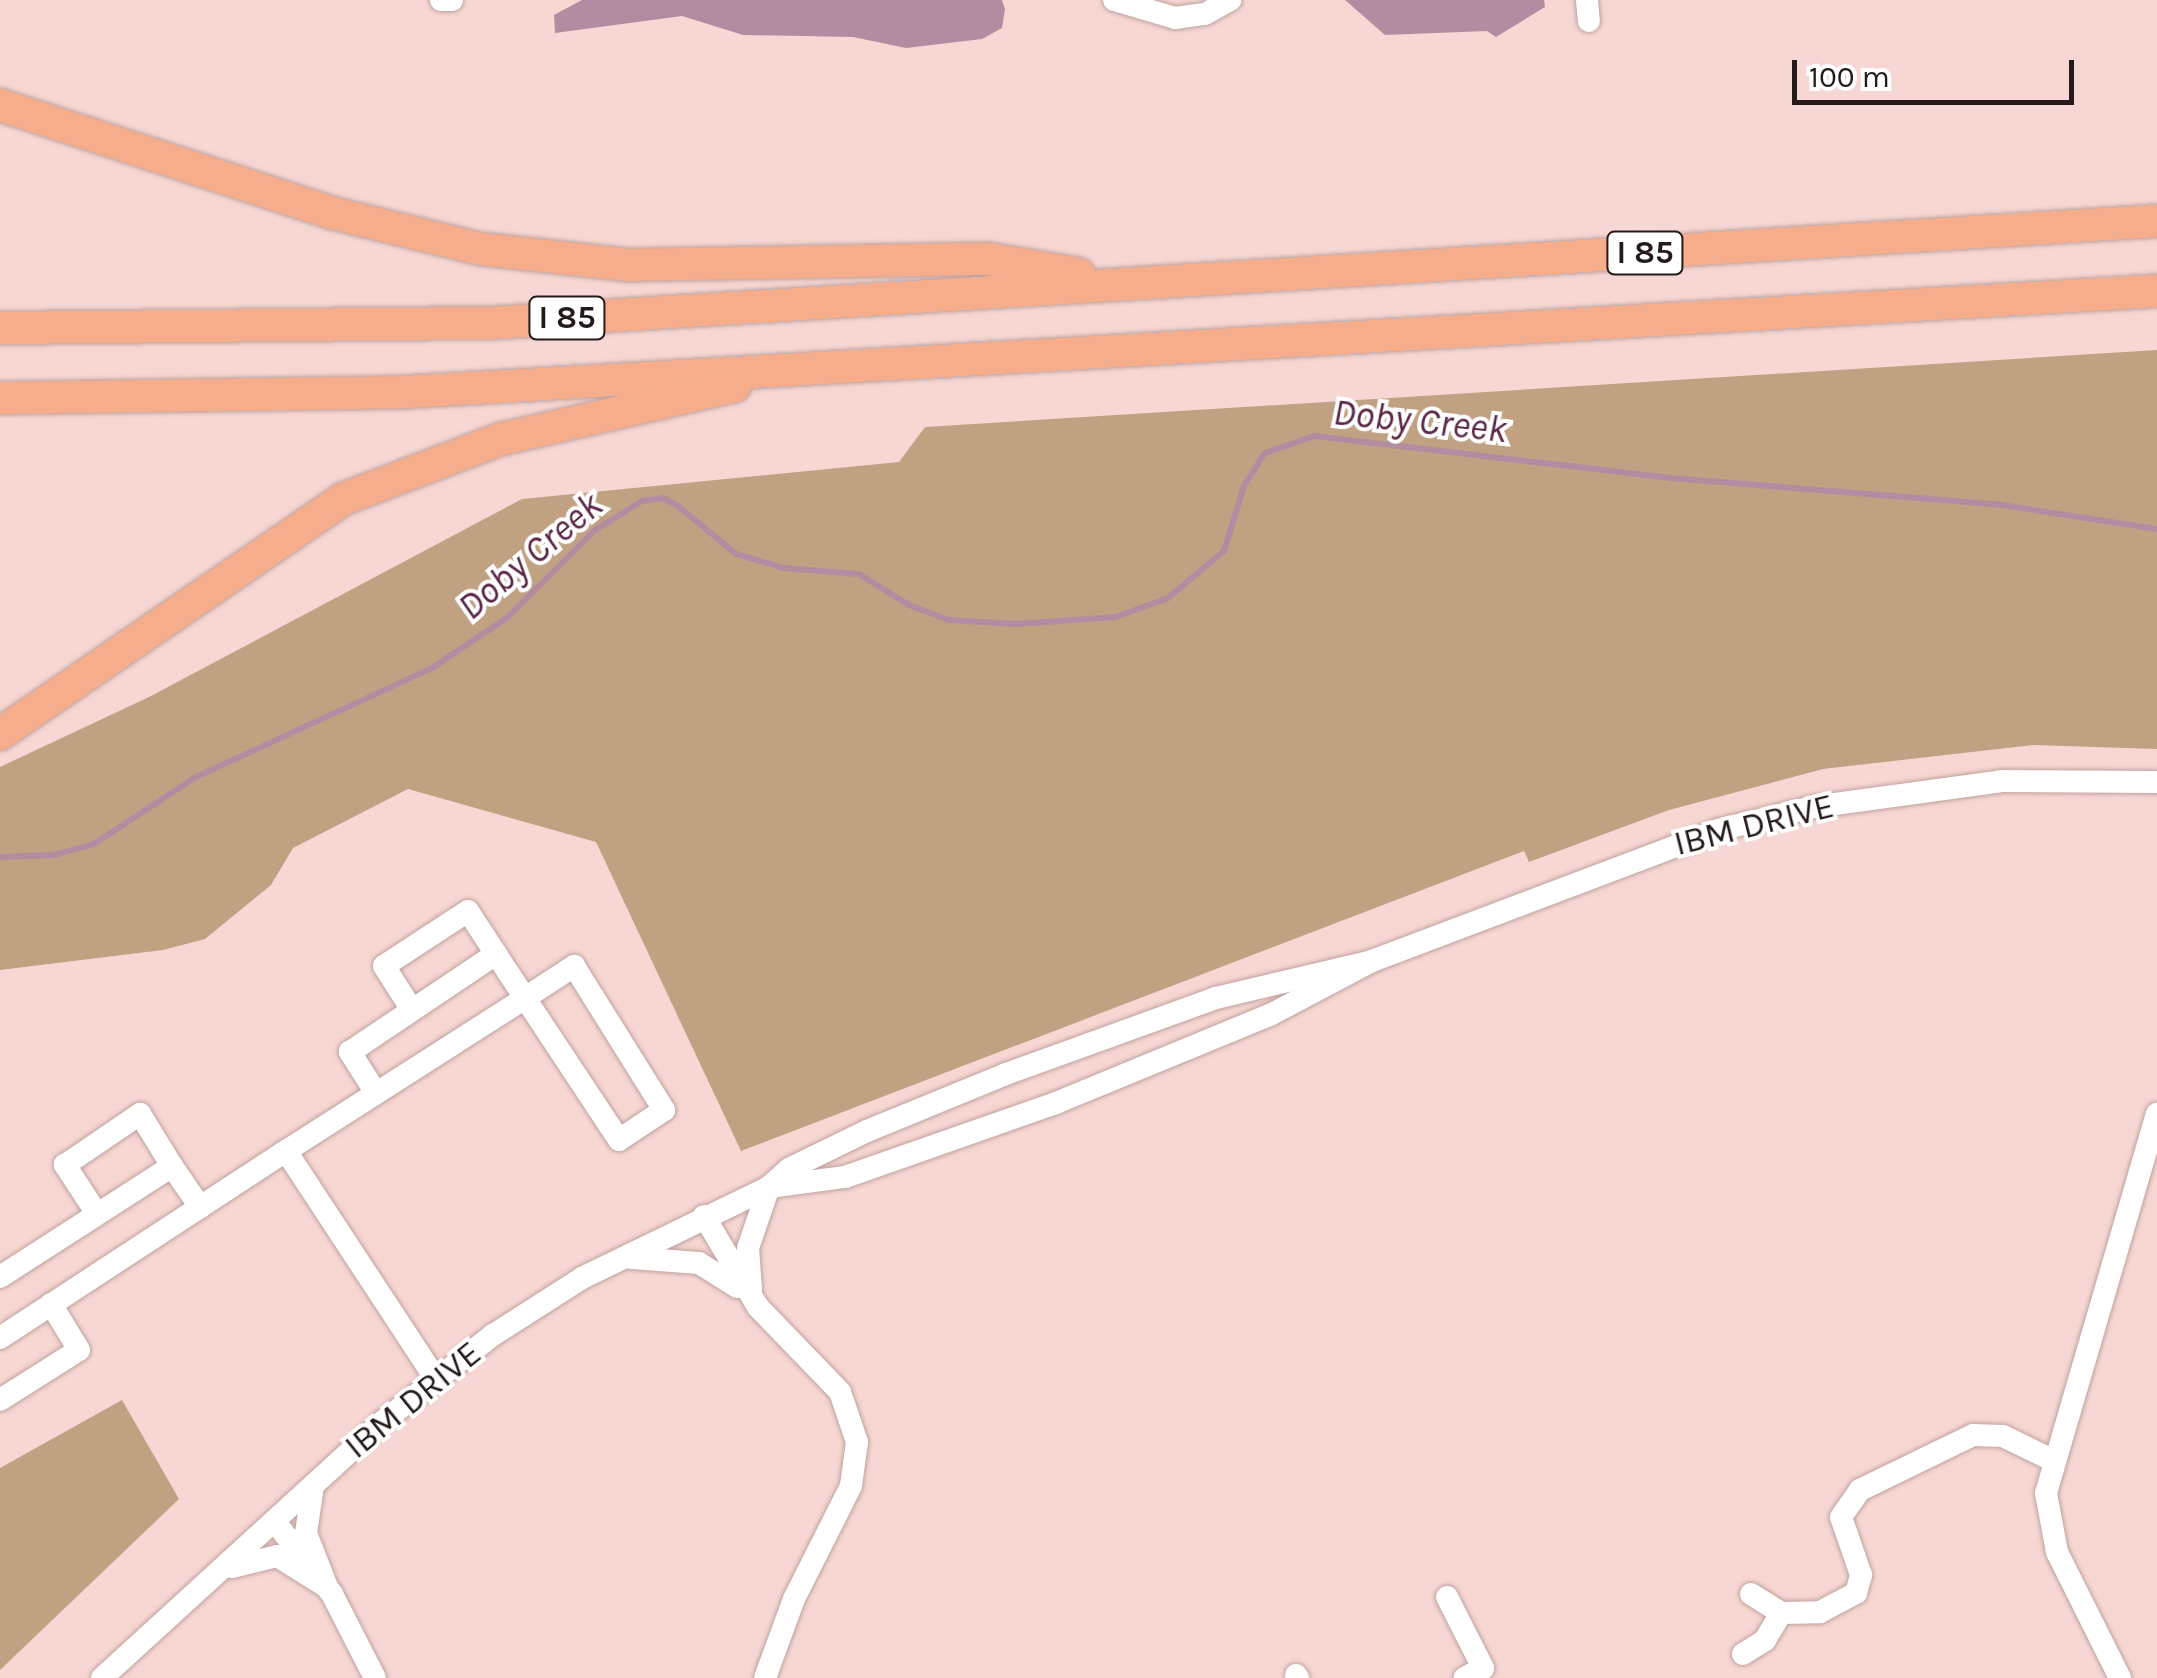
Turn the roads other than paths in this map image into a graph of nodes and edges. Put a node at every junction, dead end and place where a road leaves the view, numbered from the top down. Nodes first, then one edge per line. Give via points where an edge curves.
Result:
1 (441, 0) edge
2 (452, 0) edge
3 (1114, 0) edge
4 (1230, 0) edge
5 (0, 104) edge
6 (2157, 222) edge
7 (1132, 284) junction
8 (2157, 291) edge
9 (0, 328) edge
10 (775, 372) junction
11 (0, 398) edge
12 (0, 734) edge
13 (2157, 782) edge
14 (496, 954) junction
15 (1372, 961) junction
16 (525, 998) junction
17 (412, 1010) junction
18 (376, 1093) junction
19 (2157, 1114) edge
20 (286, 1151) junction
21 (172, 1166) junction
22 (769, 1187) junction
23 (200, 1207) junction
24 (97, 1214) junction
25 (704, 1216) junction
26 (613, 1262) junction
27 (0, 1278) edge
28 (51, 1304) junction
29 (758, 1306) junction
30 (0, 1338) edge
31 (436, 1379) junction
32 (0, 1400) edge
33 (2052, 1460) junction
34 (313, 1486) junction
35 (275, 1522) junction
36 (216, 1576) junction
37 (327, 1587) junction
38 (1751, 1594) dead end
39 (1447, 1596) dead end
40 (1780, 1613) junction
41 (1742, 1654) dead end
42 (366, 1674) edge
43 (102, 1678) edge
44 (765, 1678) edge
45 (1464, 1678) edge
46 (2120, 1678) edge

1 - 2 street
3 - 4 street via 1175,18 1206,14
5 - 7 highway via 332,213 481,248 628,265 990,259
6 - 7 highway, I 85
7 - 9 highway, I 85 via 438,325
8 - 10 highway, I 85
10 - 11 highway, I 85 via 284,397
10 - 12 highway via 697,398 501,439 342,499
13 - 15 street, IBM DRIVE via 2002,781 1813,808 1651,852
14 - 16 street
14 - 17 street
14 - 17 street via 468,911 384,966
15 - 22 street, IBM DRIVE via 1239,1029 1027,1114 845,1177
15 - 22 street, IBM DRIVE via 1276,980 1086,1044 866,1131 788,1169
16 - 16 street via 619,1140 664,1110 574,966
16 - 18 street
17 - 18 street via 350,1052
18 - 20 street
19 - 33 street
20 - 23 street
20 - 31 street
21 - 23 street
21 - 24 street
21 - 24 street via 140,1114 65,1164
22 - 25 street, IBM DRIVE
22 - 29 street via 746,1258
23 - 28 street
24 - 27 street
25 - 26 street, IBM DRIVE
25 - 29 street
26 - 29 street via 663,1256 699,1263
26 - 31 street, IBM DRIVE via 540,1303
28 - 30 street
28 - 32 street via 79,1350
29 - 44 street via 834,1383 857,1442 851,1486 794,1599
31 - 34 street, IBM DRIVE
33 - 40 street via 2003,1436 1973,1435 1860,1490 1841,1516 1860,1588 1820,1612
33 - 46 street via 2046,1493 2052,1539
34 - 35 street, IBM DRIVE
34 - 37 street via 306,1534
35 - 36 street, IBM DRIVE
35 - 37 street
36 - 37 street via 250,1559 277,1556
36 - 43 street, IBM DRIVE
37 - 42 street
38 - 40 street
39 - 45 street via 1483,1668
40 - 41 street via 1766,1640

